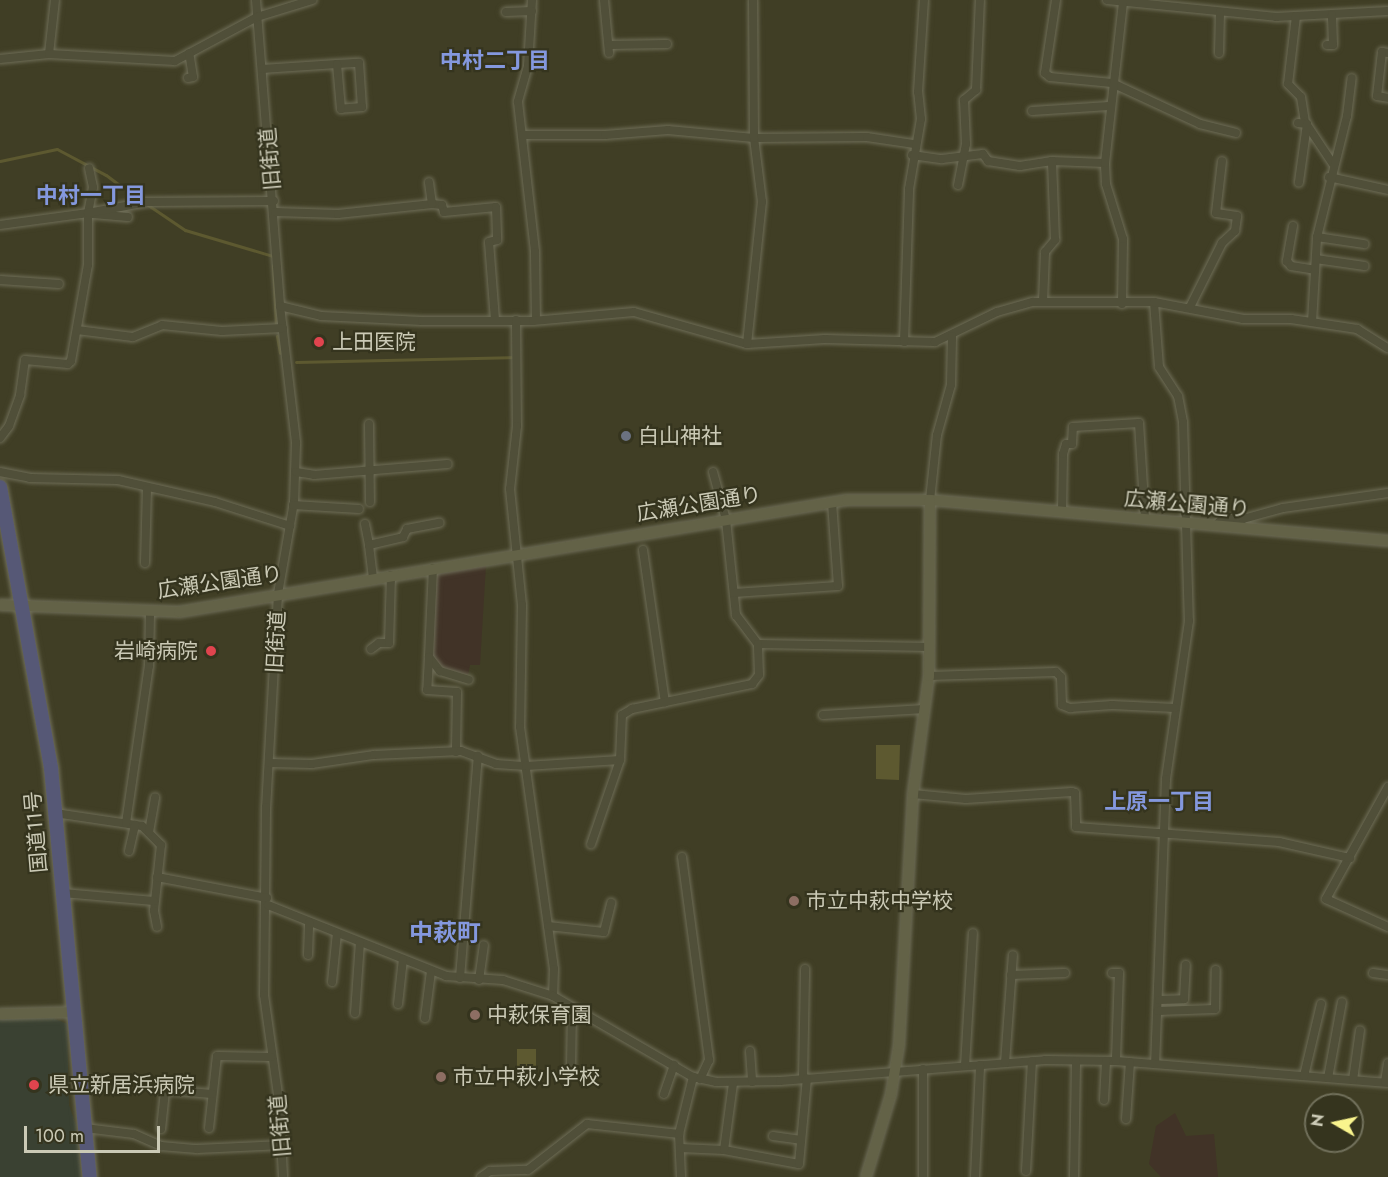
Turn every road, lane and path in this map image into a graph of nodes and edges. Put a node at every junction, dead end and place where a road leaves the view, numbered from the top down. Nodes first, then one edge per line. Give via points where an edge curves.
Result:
1 (55, 0) edge
2 (256, 0) edge
3 (312, 0) edge
4 (532, 0) edge
5 (604, 0) edge
6 (753, 0) edge
7 (924, 0) edge
8 (980, 0) edge
9 (1056, 0) edge
10 (1107, 0) edge
11 (1123, 2) junction
12 (1155, 2) edge
13 (1180, 3) edge
14 (1388, 10) edge
15 (532, 11) junction
16 (506, 12) dead end
17 (1220, 12) junction
18 (1296, 15) junction
19 (1332, 15) junction
20 (257, 17) junction
21 (650, 44) junction
22 (667, 44) dead end
23 (1327, 45) dead end
24 (189, 53) junction
25 (1219, 53) dead end
26 (1388, 53) edge
27 (49, 54) junction
28 (650, 54) dead end
29 (0, 59) edge
30 (337, 64) junction
31 (262, 69) junction
32 (188, 78) dead end
33 (1352, 78) dead end
34 (1112, 83) junction
35 (1388, 98) edge
36 (1108, 106) junction
37 (1032, 111) dead end
38 (1303, 124) junction
39 (1236, 133) dead end
40 (522, 135) junction
41 (754, 138) junction
42 (915, 144) junction
43 (912, 155) junction
44 (965, 158) junction
45 (1052, 161) junction
46 (1222, 161) dead end
47 (1104, 163) junction
48 (1333, 164) junction
49 (89, 168) dead end
50 (1329, 177) junction
51 (429, 182) dead end
52 (1299, 182) dead end
53 (958, 185) dead end
54 (1388, 190) edge
55 (274, 201) junction
56 (432, 204) junction
57 (275, 212) junction
58 (88, 213) junction
59 (128, 217) dead end
60 (0, 225) edge
61 (1293, 226) dead end
62 (1317, 237) junction
63 (1364, 244) dead end
64 (1316, 259) junction
65 (1364, 267) dead end
66 (1315, 270) junction
67 (0, 280) edge
68 (59, 284) dead end
69 (1043, 302) junction
70 (1154, 302) junction
71 (1122, 304) junction
72 (280, 306) junction
73 (1190, 307) junction
74 (495, 320) junction
75 (516, 320) junction
76 (536, 320) junction
77 (1312, 322) junction
78 (283, 328) junction
79 (77, 330) junction
80 (952, 336) junction
81 (904, 342) junction
82 (747, 344) junction
83 (1388, 348) edge
84 (369, 424) dead end
85 (0, 438) edge
86 (448, 464) dead end
87 (368, 471) junction
88 (0, 472) edge
89 (296, 472) junction
90 (713, 472) dead end
91 (0, 487) edge
92 (147, 489) junction
93 (1388, 492) edge
94 (930, 500) junction
95 (370, 502) dead end
96 (832, 502) junction
97 (293, 505) junction
98 (359, 509) dead end
99 (1062, 512) junction
100 (1144, 519) junction
101 (726, 520) junction
102 (439, 523) dead end
103 (1185, 523) junction
104 (365, 524) dead end
105 (290, 526) junction
106 (1215, 526) junction
107 (1388, 541) edge
108 (369, 544) junction
109 (643, 550) dead end
110 (518, 553) junction
111 (145, 563) dead end
112 (434, 568) junction
113 (391, 575) junction
114 (373, 578) junction
115 (734, 593) junction
116 (278, 594) junction
117 (0, 605) edge
118 (21, 606) junction
119 (150, 612) junction
120 (758, 644) junction
121 (930, 647) junction
122 (371, 649) dead end
123 (429, 657) junction
124 (929, 676) junction
125 (469, 680) dead end
126 (665, 702) junction
127 (1175, 708) junction
128 (925, 709) junction
129 (823, 715) dead end
130 (456, 752) junction
131 (478, 756) junction
132 (620, 760) junction
133 (269, 763) junction
134 (525, 766) junction
135 (1388, 787) edge
136 (913, 794) junction
137 (155, 798) dead end
138 (55, 813) junction
139 (126, 824) junction
140 (135, 825) junction
141 (149, 832) junction
142 (1164, 833) junction
143 (591, 844) dead end
144 (129, 850) dead end
145 (682, 857) dead end
146 (1350, 858) junction
147 (157, 877) junction
148 (63, 893) junction
149 (154, 901) junction
150 (267, 902) junction
151 (611, 903) dead end
152 (309, 922) junction
153 (548, 926) junction
154 (157, 927) dead end
155 (1388, 927) edge
156 (337, 933) junction
157 (973, 933) dead end
158 (360, 942) junction
159 (484, 945) dead end
160 (308, 955) dead end
161 (1013, 955) dead end
162 (403, 959) junction
163 (1185, 965) dead end
164 (805, 969) dead end
165 (431, 970) junction
166 (1216, 970) dead end
167 (1065, 973) dead end
168 (1112, 973) dead end
169 (1373, 973) dead end
170 (1011, 975) junction
171 (1388, 975) edge
172 (460, 978) junction
173 (479, 980) junction
174 (332, 982) dead end
175 (553, 996) junction
176 (1159, 1000) junction
177 (1342, 1002) dead end
178 (398, 1004) dead end
179 (1321, 1004) dead end
180 (572, 1009) junction
181 (1158, 1011) junction
182 (74, 1012) junction
183 (355, 1013) dead end
184 (0, 1014) edge
185 (425, 1018) dead end
186 (1360, 1030) dead end
187 (750, 1051) dead end
188 (271, 1057) junction
189 (1032, 1061) junction
190 (1076, 1061) junction
191 (1106, 1061) junction
192 (1116, 1061) junction
193 (1130, 1062) junction
194 (1388, 1062) edge
195 (1005, 1063) junction
196 (1155, 1064) junction
197 (674, 1065) junction
198 (980, 1065) junction
199 (965, 1066) junction
200 (571, 1067) dead end
201 (923, 1070) junction
202 (896, 1072) junction
203 (1304, 1076) junction
204 (696, 1078) junction
205 (805, 1078) junction
206 (1328, 1078) junction
207 (1353, 1080) junction
208 (752, 1082) junction
209 (1386, 1082) edge
210 (732, 1083) junction
211 (212, 1094) junction
212 (664, 1094) dead end
213 (1104, 1100) dead end
214 (1126, 1119) dead end
215 (85, 1128) junction
216 (209, 1128) dead end
217 (161, 1129) dead end
218 (679, 1134) junction
219 (773, 1136) dead end
220 (801, 1140) junction
221 (283, 1145) junction
222 (681, 1148) junction
223 (724, 1150) junction
224 (1026, 1171) dead end
225 (529, 1174) edge
226 (90, 1177) edge
227 (283, 1177) edge
228 (481, 1177) edge
229 (681, 1177) edge
230 (866, 1177) edge
231 (923, 1177) edge
232 (975, 1177) edge
233 (1074, 1177) edge

1 - 27 street
2 - 20 street, 旧街道
3 - 20 street
4 - 15 street
5 - 21 street via 609,11 609,49
6 - 41 street
7 - 42 street via 918,92 921,119
8 - 44 street via 976,90 964,100
9 - 34 street via 1046,73
10 - 11 street
11 - 12 street
11 - 34 street
12 - 13 street
13 - 17 street
14 - 19 street
15 - 16 street
15 - 40 street via 528,66 518,102
17 - 18 street
17 - 25 street
18 - 19 street
18 - 38 street via 1287,78 1304,105
19 - 23 street via 1333,45
20 - 24 street
20 - 31 street, 旧街道
21 - 22 street
21 - 28 street
24 - 27 street via 175,61
24 - 32 street via 193,77
26 - 35 street via 1382,52 1377,96
27 - 29 street
30 - 30 street via 340,109 362,107 359,63
30 - 31 street
31 - 55 street, 旧街道
33 - 48 street via 1347,116
34 - 36 street
34 - 39 street via 1200,124
36 - 37 street
36 - 47 street
38 - 48 street
38 - 52 street
40 - 41 street via 668,130
40 - 76 street via 535,252
41 - 42 street via 867,137
41 - 82 street via 762,202
42 - 43 street
43 - 44 street
43 - 81 street
44 - 45 street via 983,154 988,162 1020,166
44 - 53 street
45 - 47 street
45 - 69 street via 1055,240 1046,252
46 - 73 street via 1216,213 1237,216 1235,231 1222,243
47 - 71 street via 1106,184 1123,239
48 - 50 street
49 - 58 street via 93,187
50 - 54 street
50 - 62 street
51 - 56 street
55 - 57 street, 旧街道
55 - 58 street via 147,202
56 - 57 street via 338,214
56 - 74 street via 442,205 444,212 496,207 498,240 489,242
57 - 72 street, 旧街道
58 - 59 street
58 - 60 street
58 - 79 street via 88,265
61 - 66 street via 1287,261 1291,266
62 - 63 street
62 - 64 street
64 - 65 street
64 - 66 street
66 - 77 street
67 - 68 street
69 - 71 street
69 - 80 street via 997,312
70 - 71 street
70 - 73 street
70 - 103 street via 1159,368 1178,396 1183,422
72 - 74 street via 321,316
72 - 78 street, 旧街道
73 - 77 street via 1243,319
74 - 75 street
75 - 76 street
75 - 110 street via 517,426 510,489
76 - 82 street via 634,312
77 - 83 street via 1357,329
78 - 79 street via 222,331 162,325 133,337
78 - 89 street, 旧街道
79 - 85 street via 68,364 26,360 20,395 9,426
80 - 81 street via 935,342
80 - 94 street via 951,385 937,435
81 - 82 street via 825,339
84 - 87 street
86 - 87 street
87 - 89 street via 314,475
87 - 95 street
88 - 92 street via 38,478 98,477
89 - 97 street, 旧街道
90 - 101 street
91 - 118 highway, 国道11号
92 - 105 street via 215,502
92 - 111 street
93 - 106 street via 1283,508 1243,519 1222,519
94 - 96 street, 広瀬公園通り
94 - 99 street, 広瀬公園通り
94 - 121 street
96 - 101 street, 広瀬公園通り
96 - 115 street via 838,586
97 - 98 street
97 - 105 street, 旧街道
99 - 100 street, 広瀬公園通り
99 - 100 street via 1064,454 1066,444 1072,444 1073,427 1138,423
100 - 103 street, 広瀬公園通り
101 - 110 street, 広瀬公園通り
101 - 115 street
102 - 108 street via 407,529 403,537
103 - 106 street, 広瀬公園通り
103 - 127 street via 1189,621
104 - 108 street
105 - 116 street, 旧街道
106 - 107 street, 広瀬公園通り
108 - 114 street
109 - 126 street
110 - 112 street, 広瀬公園通り
110 - 134 street
112 - 113 street, 広瀬公園通り
112 - 123 street
113 - 114 street, 広瀬公園通り
113 - 122 street via 389,643 379,643
114 - 116 street, 広瀬公園通り
115 - 120 street via 736,615
116 - 119 street, 広瀬公園通り via 179,612
116 - 133 street, 旧街道
117 - 118 street, 広瀬公園通り
118 - 119 street, 広瀬公園通り
118 - 138 highway, 国道11号 via 45,726
119 - 139 street via 149,666
120 - 121 street
120 - 126 street via 759,675 753,684
121 - 124 street
123 - 125 street via 440,671
123 - 130 street via 427,690 457,692
124 - 127 street via 1056,672 1061,677 1062,705 1070,708
124 - 128 street
126 - 132 street via 622,715
127 - 142 street
128 - 129 street
128 - 136 street
130 - 131 street
130 - 133 street via 368,756 312,764
131 - 134 street via 496,764
131 - 172 street
132 - 134 street
132 - 143 street
133 - 150 street, 旧街道
134 - 153 street
135 - 146 street
136 - 142 street via 966,799 1072,792 1076,827
136 - 202 street
137 - 141 street
138 - 139 street
138 - 148 highway, 国道11号
139 - 140 street
140 - 141 street
140 - 144 street
141 - 147 street via 160,845
142 - 146 street via 1279,842
142 - 176 street
145 - 204 street via 709,1060
146 - 155 street via 1326,899
147 - 149 street
147 - 150 street
148 - 149 street
148 - 182 highway, 国道11号
149 - 154 street
150 - 152 street
150 - 188 street, 旧街道 via 264,995
151 - 153 street via 604,932
152 - 156 street
152 - 160 street
153 - 175 street
156 - 158 street
156 - 174 street
157 - 199 street
158 - 162 street
158 - 183 street
159 - 173 street
161 - 170 street
162 - 165 street
162 - 178 street
163 - 176 street via 1184,999
164 - 205 street
165 - 172 street
165 - 185 street
166 - 181 street via 1215,1009
167 - 170 street
168 - 192 street via 1119,973
169 - 171 street
170 - 195 street
172 - 173 street
173 - 175 street via 503,980
175 - 180 street
176 - 181 street
177 - 206 street
179 - 203 street
180 - 197 street
180 - 200 street
181 - 196 street
182 - 184 street
182 - 215 highway, 国道11号
186 - 207 street
187 - 208 street
188 - 211 street via 217,1056
188 - 221 street, 旧街道
189 - 190 street
189 - 195 street
189 - 224 street
190 - 191 street
190 - 233 street
191 - 192 street
191 - 213 street
192 - 193 street
193 - 196 street
193 - 214 street
194 - 209 street
195 - 198 street
196 - 203 street
197 - 204 street
197 - 212 street
198 - 199 street
198 - 232 street
199 - 201 street
201 - 202 street
201 - 231 street
202 - 205 street
202 - 230 street
203 - 206 street
204 - 210 street
204 - 218 street
205 - 208 street
205 - 220 street
206 - 207 street
207 - 209 street
208 - 210 street
210 - 223 street
211 - 216 street
211 - 217 street via 165,1090
215 - 221 street via 134,1134 161,1146 197,1149
215 - 226 highway, 国道11号
218 - 222 street
218 - 225 street via 587,1124
219 - 220 street
220 - 223 street via 798,1164
221 - 227 street, 旧街道
222 - 223 street
222 - 229 street
225 - 228 street via 490,1171

